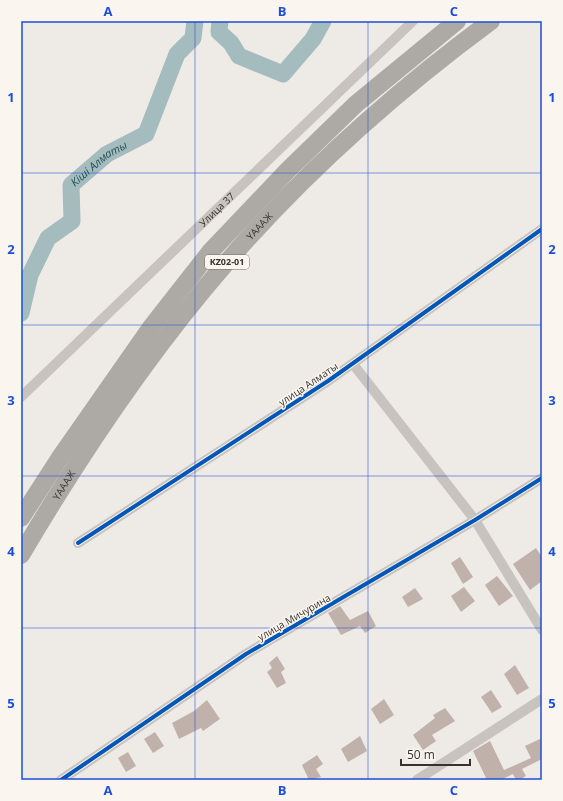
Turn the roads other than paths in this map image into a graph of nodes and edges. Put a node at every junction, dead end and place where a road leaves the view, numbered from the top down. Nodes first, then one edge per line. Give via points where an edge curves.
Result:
1 (412, 21) edge
2 (457, 21) edge
3 (491, 21) edge
4 (542, 229) edge
5 (353, 364) junction
6 (21, 397) edge
7 (542, 478) edge
8 (21, 518) edge
9 (475, 520) junction
10 (78, 544) dead end
11 (21, 555) edge
12 (542, 630) edge
13 (542, 699) edge
14 (61, 780) edge
15 (417, 780) edge

1 - 6 street, Улица 37
2 - 8 highway, ҮАААЖ / KZ02-01 via 356,104 288,170 210,252 152,326
3 - 11 highway, ҮАААЖ / KZ02-01 via 360,128 290,195 225,264 146,365 80,459
4 - 5 street, улица Алматы
5 - 9 street
5 - 10 street, улица Алматы
7 - 9 street, улица Мичурина
9 - 12 street
9 - 14 street, улица Мичурина via 246,654
13 - 15 street

